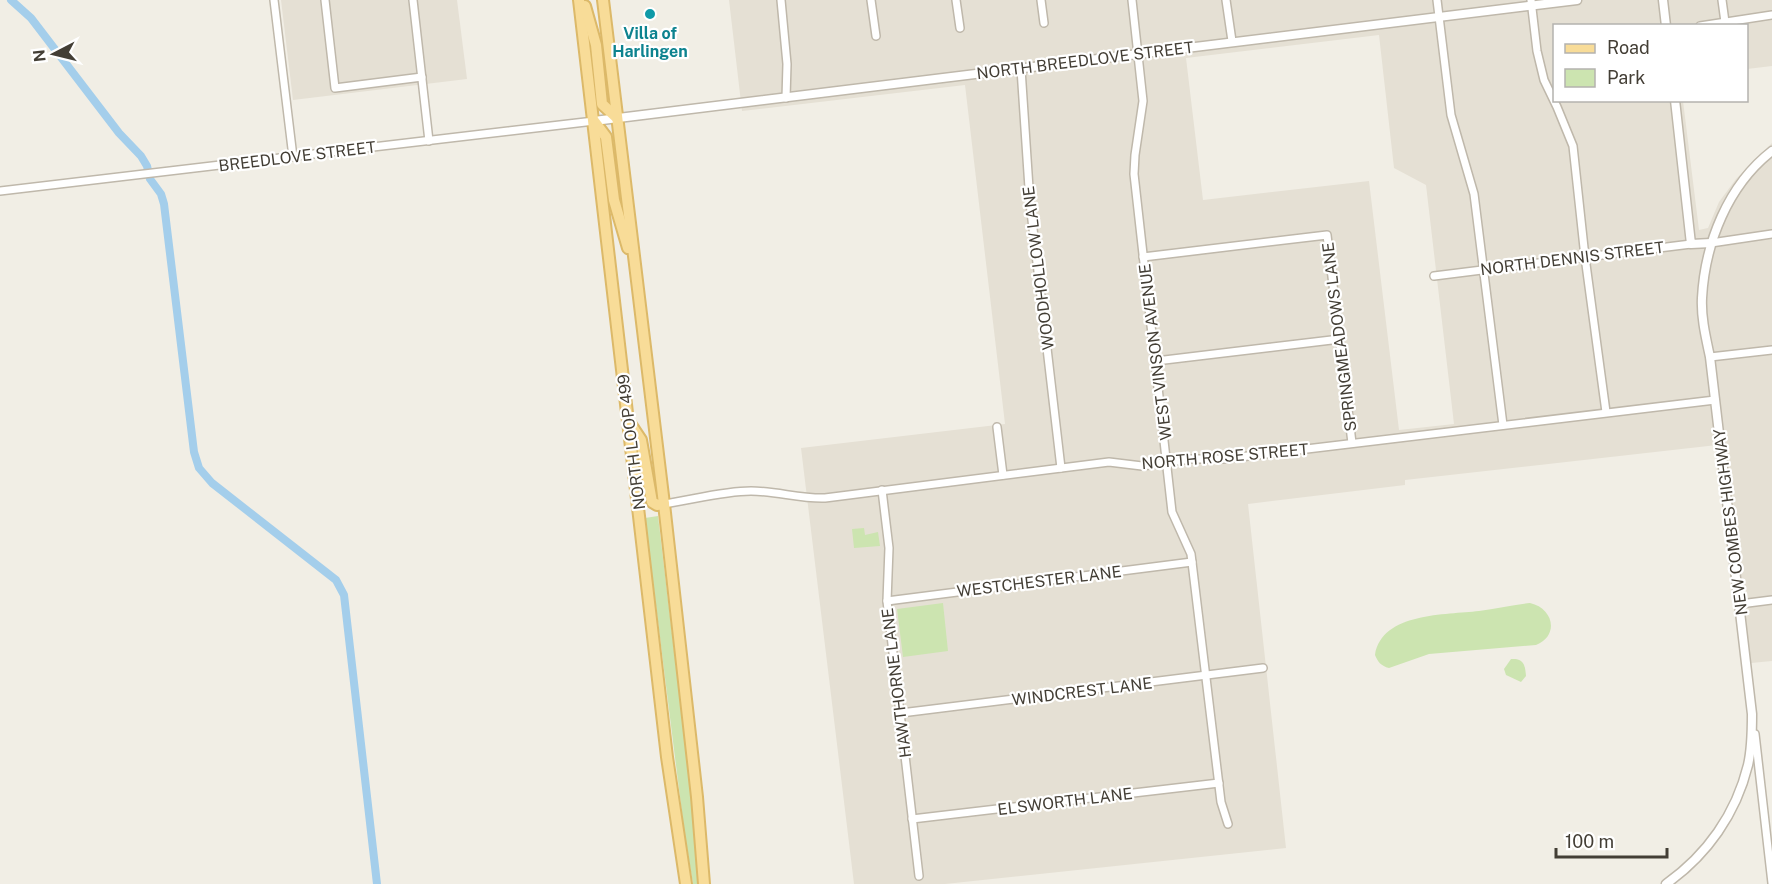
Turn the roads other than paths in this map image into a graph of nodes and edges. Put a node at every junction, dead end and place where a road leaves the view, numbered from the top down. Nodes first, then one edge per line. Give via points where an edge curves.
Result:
1 (274, 0) edge
2 (325, 0) edge
3 (413, 0) edge
4 (581, 0) edge
5 (603, 0) edge
6 (781, 0) edge
7 (872, 0) edge
8 (957, 0) edge
9 (1041, 0) edge
10 (1132, 0) edge
11 (1226, 0) edge
12 (1437, 0) edge
13 (1577, 0) edge
14 (1663, 0) edge
15 (1722, 0) edge
16 (1531, 2) edge
17 (1772, 15) edge
18 (1439, 16) junction
19 (1725, 22) junction
20 (1044, 23) dead end
21 (1666, 24) edge
22 (1712, 24) edge
23 (960, 28) dead end
24 (876, 36) dead end
25 (1232, 41) junction
26 (1138, 54) junction
27 (1021, 69) junction
28 (422, 77) junction
29 (786, 98) junction
30 (1553, 99) edge
31 (1555, 102) edge
32 (1675, 102) edge
33 (617, 118) junction
34 (594, 121) junction
35 (429, 141) junction
36 (1772, 151) edge
37 (293, 157) junction
38 (0, 191) edge
39 (1772, 234) edge
40 (1711, 243) junction
41 (1691, 244) junction
42 (1143, 257) junction
43 (1585, 257) junction
44 (635, 268) junction
45 (1484, 268) junction
46 (1434, 276) dead end
47 (1340, 339) junction
48 (1772, 350) edge
49 (1710, 357) junction
50 (1156, 361) junction
51 (1715, 400) junction
52 (1606, 412) junction
53 (629, 422) junction
54 (1503, 425) junction
55 (997, 427) dead end
56 (1352, 443) junction
57 (1167, 461) junction
58 (1061, 468) junction
59 (1003, 475) junction
60 (882, 490) junction
61 (664, 504) junction
62 (1192, 562) junction
63 (1772, 600) edge
64 (887, 601) junction
65 (1740, 604) junction
66 (1263, 668) dead end
67 (1206, 676) junction
68 (901, 713) junction
69 (1752, 714) junction
70 (1219, 783) junction
71 (1772, 809) edge
72 (1764, 810) junction
73 (912, 819) junction
74 (1228, 824) dead end
75 (919, 876) dead end
76 (1772, 883) edge
77 (686, 884) edge
78 (704, 884) edge
79 (1666, 884) edge

1 - 37 street
2 - 28 street via 335,88
3 - 28 street
4 - 33 main road via 596,45 602,104
4 - 34 main road, NORTH LOOP 499
5 - 33 main road, NORTH LOOP 499
6 - 29 street
7 - 24 street
8 - 23 street
9 - 20 street
10 - 26 street, WEST VINSON AVENUE
11 - 25 street
12 - 18 street
13 - 16 street, NORTH BREEDLOVE STREET
14 - 21 street
15 - 19 street
16 - 18 street, NORTH BREEDLOVE STREET
16 - 30 street via 1537,51
17 - 19 street
18 - 25 street, NORTH BREEDLOVE STREET
18 - 45 street via 1451,115 1471,180
19 - 22 street
25 - 26 street, NORTH BREEDLOVE STREET
26 - 27 street, NORTH BREEDLOVE STREET
26 - 42 street, WEST VINSON AVENUE via 1143,100 1134,174
27 - 29 street, NORTH BREEDLOVE STREET
27 - 58 street, WOODHOLLOW LANE via 1030,203
28 - 35 street
29 - 33 street, NORTH BREEDLOVE STREET
31 - 43 street via 1573,146
32 - 41 street
33 - 34 street, NORTH BREEDLOVE STREET
33 - 44 main road, NORTH LOOP 499
34 - 35 street, BREEDLOVE STREET
34 - 44 main road via 606,137 614,200
34 - 53 main road, NORTH LOOP 499
35 - 37 street, BREEDLOVE STREET
36 - 40 street, NEW COMBES HIGHWAY via 1735,193
37 - 38 street, BREEDLOVE STREET
39 - 40 street
40 - 41 street, NORTH DENNIS STREET
40 - 49 street, NEW COMBES HIGHWAY via 1702,296
41 - 43 street, NORTH DENNIS STREET
42 - 47 street, SPRINGMEADOWS LANE via 1327,235
42 - 50 street, WEST VINSON AVENUE
43 - 45 street, NORTH DENNIS STREET
43 - 52 street
44 - 61 main road, NORTH LOOP 499
45 - 46 street, NORTH DENNIS STREET
45 - 54 street
47 - 50 street
47 - 56 street, SPRINGMEADOWS LANE
48 - 49 street
49 - 51 street, NEW COMBES HIGHWAY
50 - 57 street, WEST VINSON AVENUE
51 - 52 street, NORTH ROSE STREET
51 - 65 street, NEW COMBES HIGHWAY
52 - 54 street, NORTH ROSE STREET
53 - 61 main road via 641,440 652,502
53 - 77 main road, NORTH LOOP 499 via 667,757
54 - 56 street, NORTH ROSE STREET
55 - 59 street
56 - 57 street, NORTH ROSE STREET via 1222,459
57 - 58 street, NORTH ROSE STREET via 1142,466 1109,462
57 - 62 street, WEST VINSON AVENUE via 1172,512
58 - 59 street, NORTH ROSE STREET
59 - 60 street, NORTH ROSE STREET
60 - 61 street, NORTH ROSE STREET via 811,498 748,491
60 - 64 street, HAWTHORNE LANE via 889,548
61 - 78 main road, NORTH LOOP 499 via 698,797
62 - 64 street, WESTCHESTER LANE
62 - 67 street, WEST VINSON AVENUE
63 - 65 street
64 - 68 street, HAWTHORNE LANE
65 - 69 street, NEW COMBES HIGHWAY
66 - 67 street, WINDCREST LANE
67 - 68 street, WINDCREST LANE
67 - 70 street, WEST VINSON AVENUE
68 - 73 street, HAWTHORNE LANE
69 - 72 street
69 - 79 street, NEW COMBES HIGHWAY via 1748,764 1733,808 1714,841
70 - 73 street, ELSWORTH LANE
70 - 74 street, WEST VINSON AVENUE
71 - 72 street
72 - 76 street
73 - 75 street, HAWTHORNE LANE

